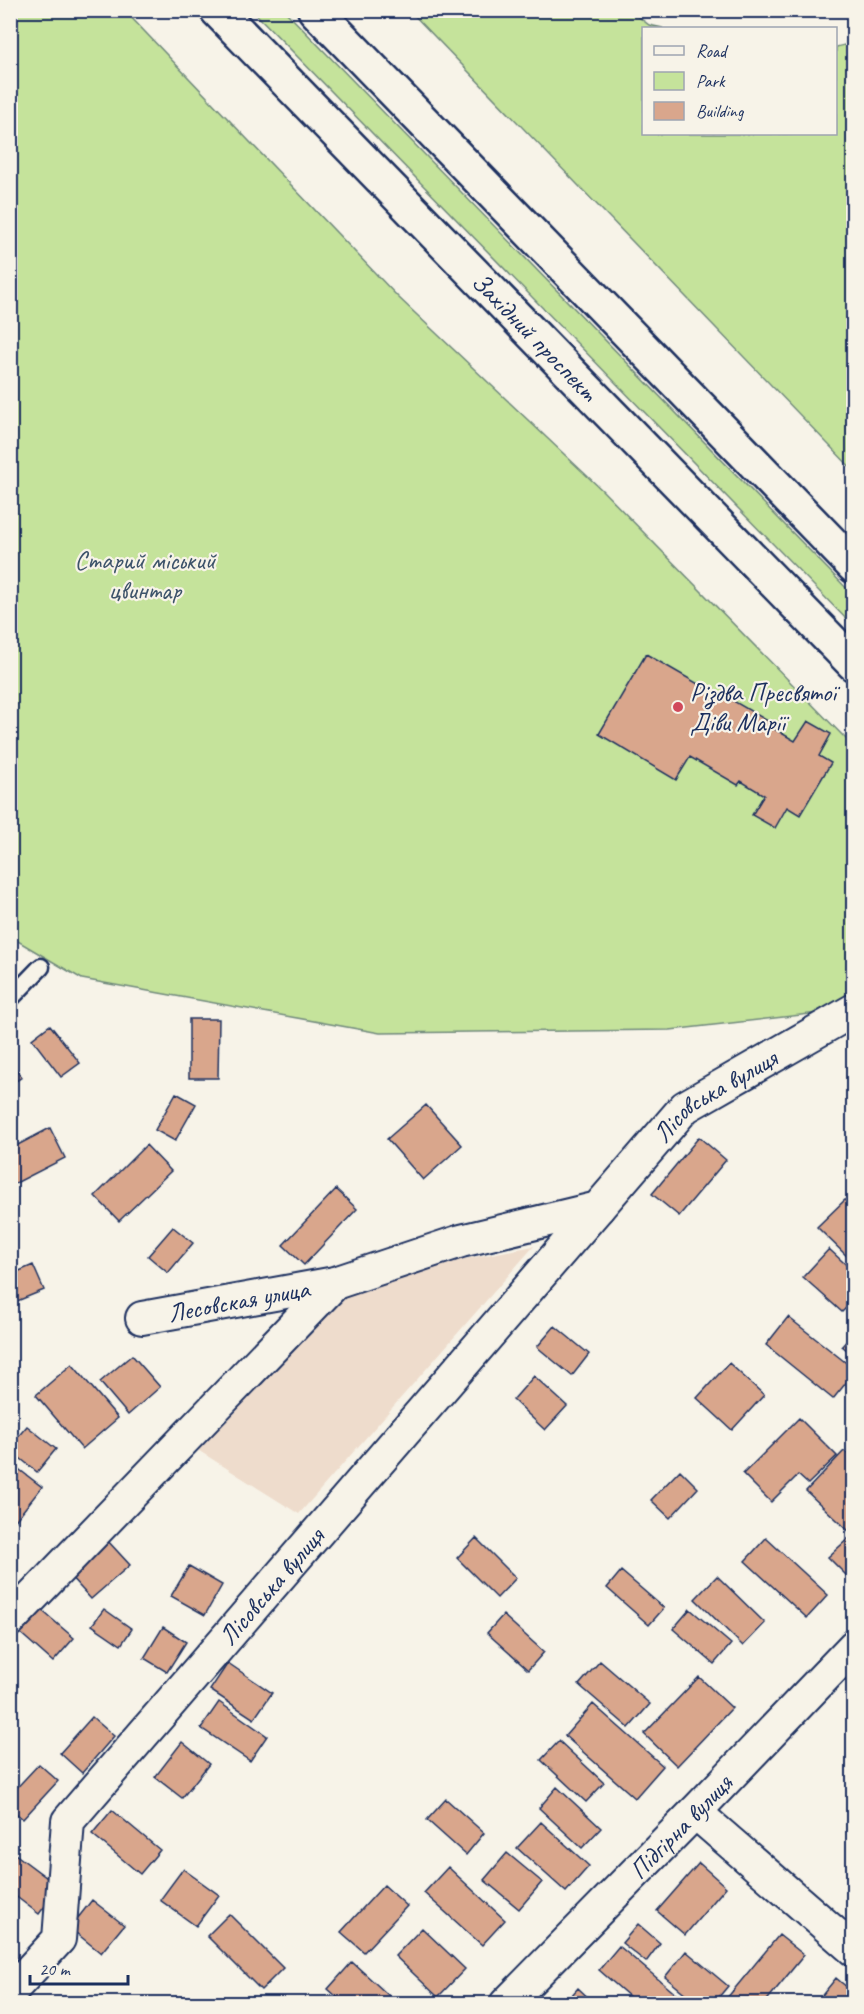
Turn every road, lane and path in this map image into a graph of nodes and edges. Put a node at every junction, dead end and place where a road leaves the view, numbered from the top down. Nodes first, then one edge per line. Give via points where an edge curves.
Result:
1 (217, 10) edge
2 (315, 10) edge
3 (854, 566) edge
4 (854, 664) edge
5 (41, 967) dead end
6 (10, 999) edge
7 (854, 1010) edge
8 (598, 1208) junction
9 (334, 1283) junction
10 (142, 1318) dead end
11 (10, 1620) edge
12 (854, 1646) edge
13 (695, 1812) junction
14 (854, 1950) edge
15 (10, 1992) edge
16 (506, 2004) edge

1 - 4 main road, Західний проспект
2 - 3 main road
5 - 6 lane
7 - 8 street, Лісовська вулиця via 685,1107
8 - 9 street via 461,1241
8 - 15 street, Лісовська вулиця via 68,1821 59,1939
9 - 10 street, Лесовская улица
9 - 11 street
12 - 13 street, Підгірна вулиця
13 - 14 street
13 - 16 street, Підгірна вулиця

